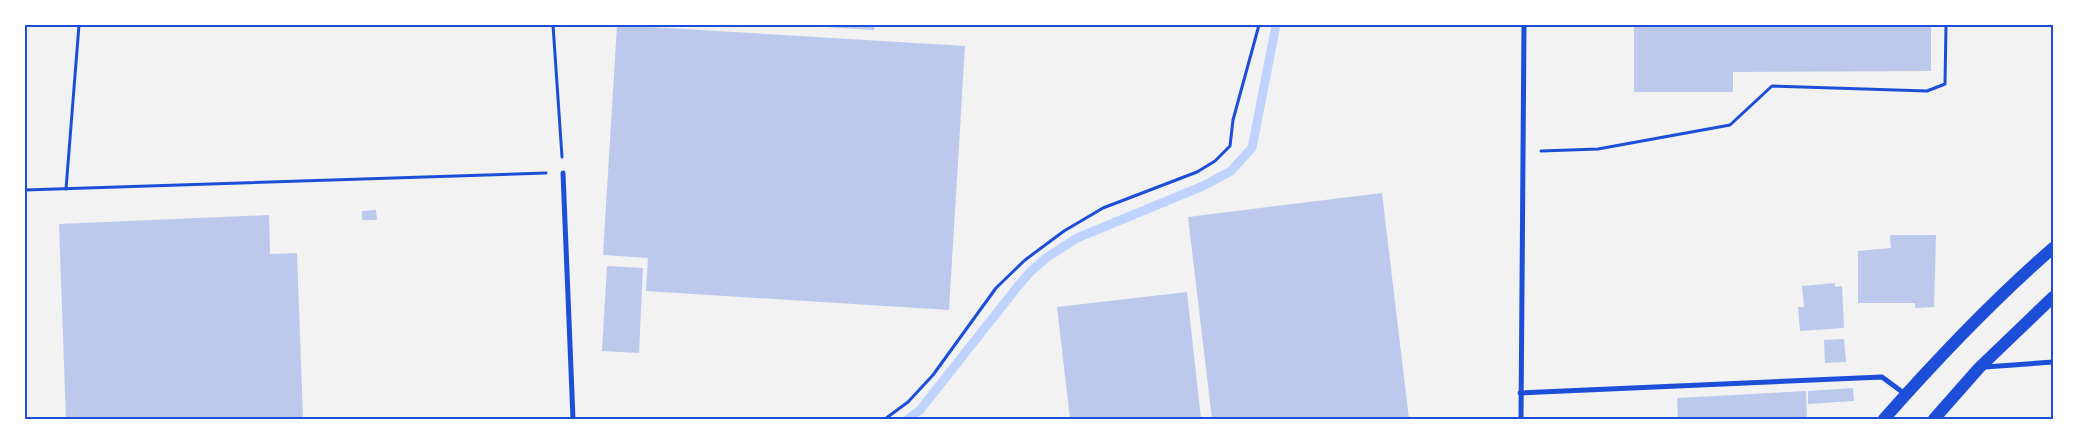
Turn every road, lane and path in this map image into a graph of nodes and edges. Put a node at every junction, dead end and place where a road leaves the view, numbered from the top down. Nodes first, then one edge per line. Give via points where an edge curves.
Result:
1 (79, 25) edge
2 (553, 25) edge
3 (1259, 25) edge
4 (1524, 25) edge
5 (1946, 25) edge
6 (1523, 152) junction
7 (563, 172) junction
8 (66, 189) junction
9 (25, 190) edge
10 (2053, 248) edge
11 (2053, 297) edge
12 (2053, 362) edge
13 (1979, 368) junction
14 (1520, 394) junction
15 (1906, 394) junction
16 (574, 419) edge
17 (885, 419) edge
18 (1521, 419) edge
19 (1884, 419) edge
20 (1934, 419) edge

1 - 8 path
2 - 7 path
3 - 17 path via 1232,120 1230,146 1197,172 1103,208 1025,260 996,288 933,375 908,402
4 - 6 street
5 - 6 path via 1945,84 1927,91 1772,86 1730,125 1598,149
6 - 14 street
7 - 8 path
7 - 16 street
8 - 9 path
10 - 15 main road via 2010,285
11 - 13 main road
12 - 13 street
13 - 20 main road
14 - 15 street via 1882,377
14 - 18 street
15 - 19 main road

